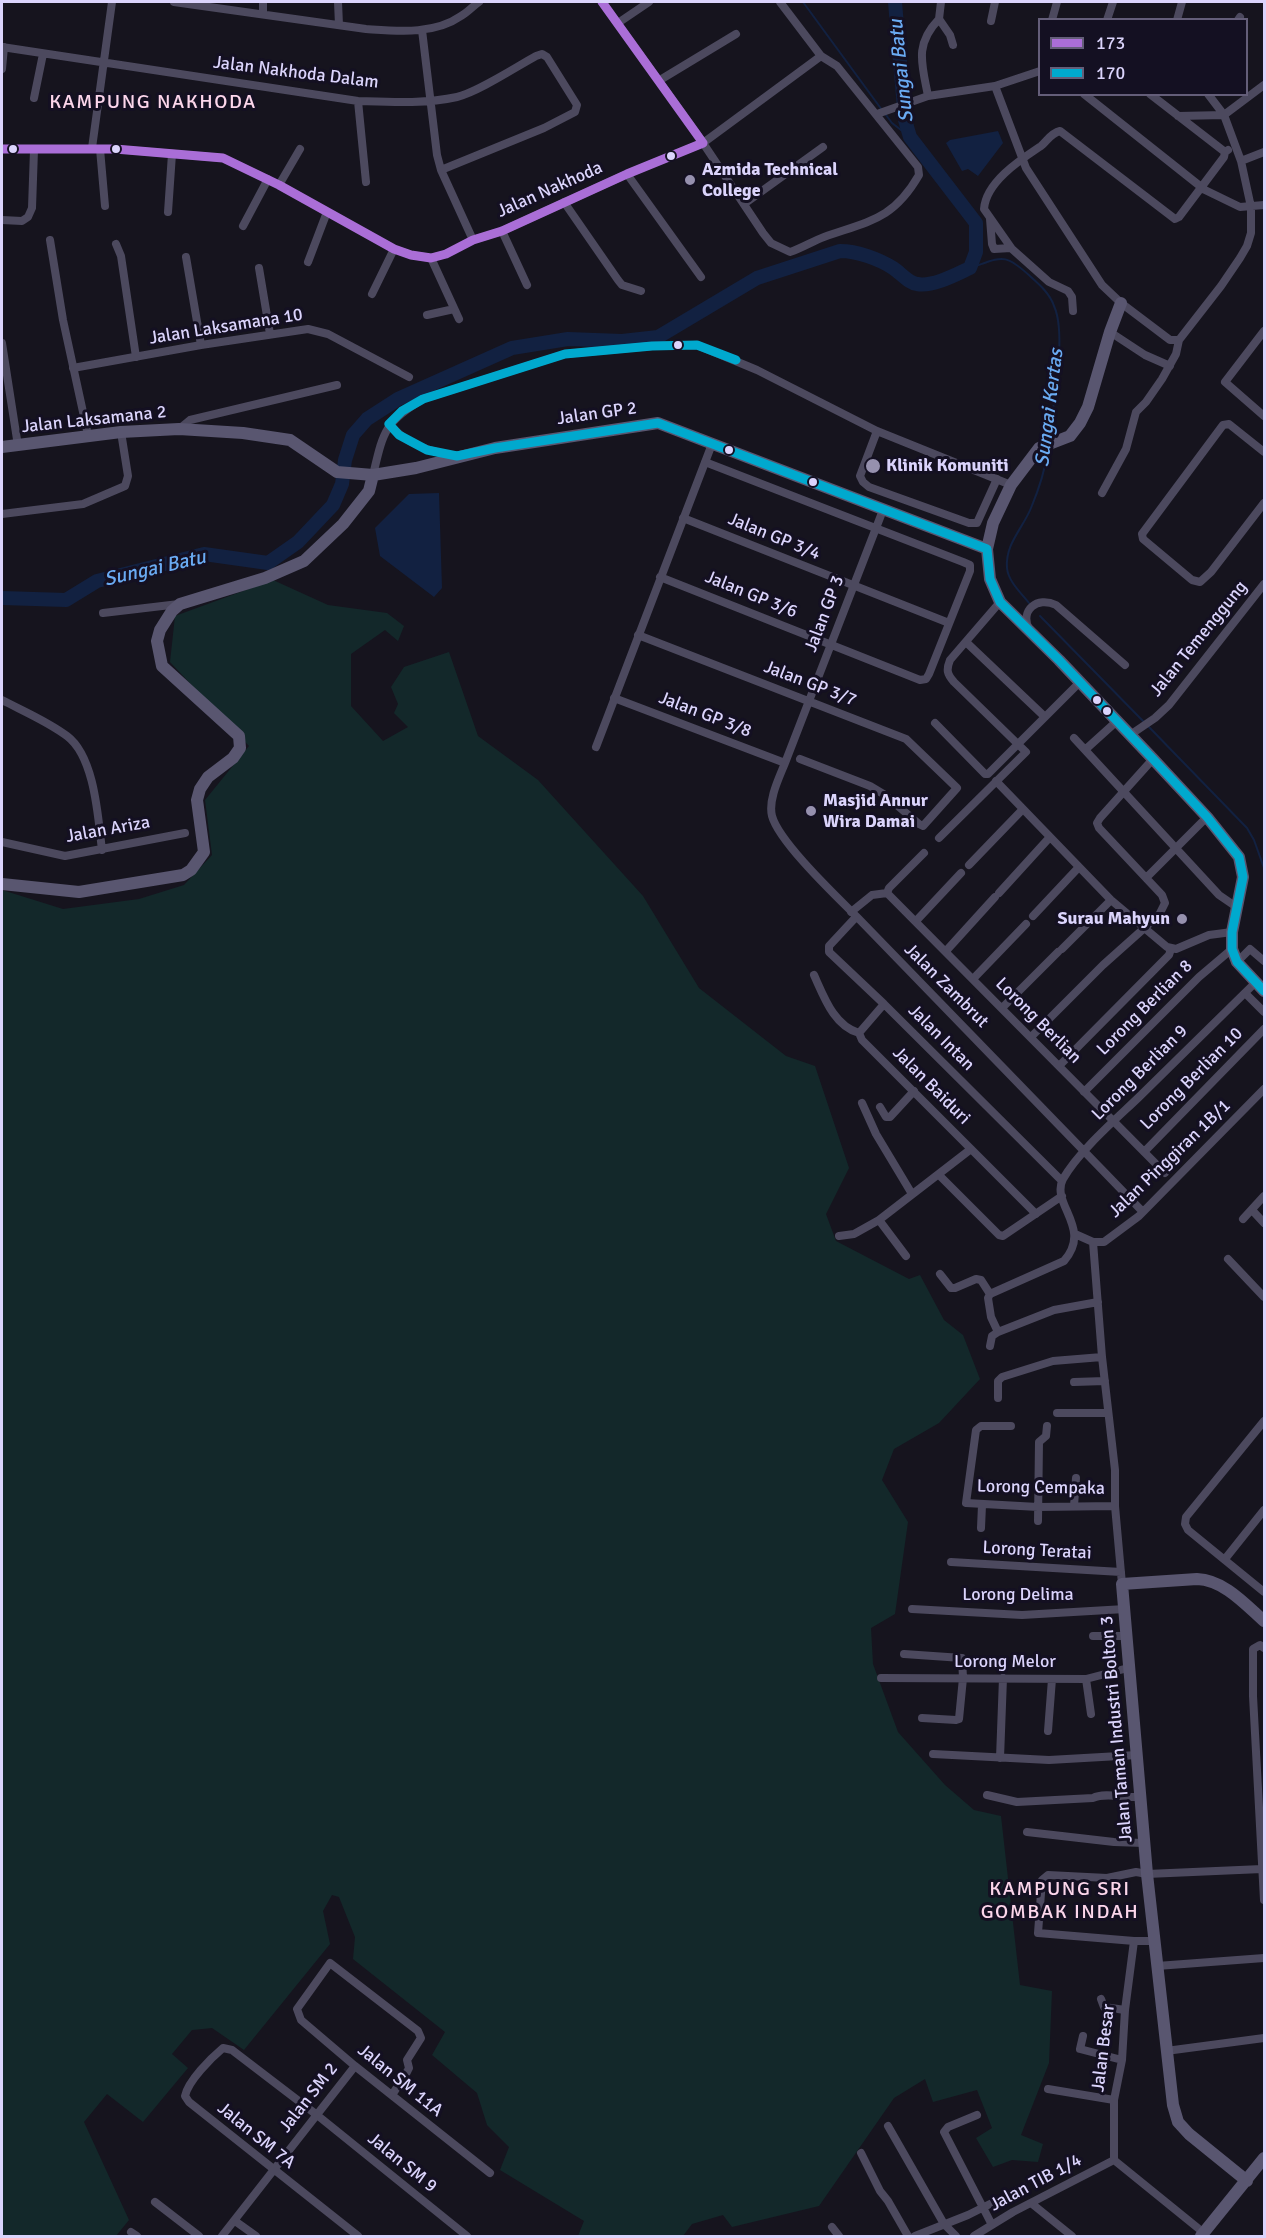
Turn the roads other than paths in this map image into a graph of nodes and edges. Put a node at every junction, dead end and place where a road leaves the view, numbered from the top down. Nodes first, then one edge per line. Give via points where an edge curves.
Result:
1 (112, 2) edge
2 (174, 2) edge
3 (263, 2) edge
4 (338, 2) edge
5 (479, 2) edge
6 (602, 2) edge
7 (649, 2) edge
8 (780, 2) edge
9 (941, 2) edge
10 (995, 2) edge
11 (1057, 2) edge
12 (1113, 2) edge
13 (1182, 2) edge
14 (263, 14) junction
15 (1053, 18) edge
16 (1108, 18) edge
17 (1178, 18) edge
18 (939, 20) junction
19 (991, 21) dead end
20 (618, 23) junction
21 (339, 25) junction
22 (422, 30) junction
23 (736, 34) dead end
24 (953, 45) dead end
25 (3, 47) edge
26 (43, 54) junction
27 (821, 56) junction
28 (103, 63) junction
29 (2, 69) edge
30 (1038, 72) edge
31 (660, 80) junction
32 (995, 86) junction
33 (1264, 86) edge
34 (1087, 96) edge
35 (1153, 96) edge
36 (1210, 96) edge
37 (925, 97) junction
38 (34, 98) dead end
39 (430, 100) junction
40 (358, 101) junction
41 (879, 113) junction
42 (1224, 115) junction
43 (1178, 116) junction
44 (703, 143) junction
45 (1236, 146) junction
46 (824, 147) dead end
47 (2, 149) edge
48 (96, 149) junction
49 (300, 149) dead end
50 (34, 150) junction
51 (1225, 152) junction
52 (1264, 152) edge
53 (172, 154) junction
54 (1021, 158) junction
55 (1241, 161) junction
56 (441, 170) junction
57 (627, 174) junction
58 (268, 179) junction
59 (366, 182) dead end
60 (279, 185) junction
61 (1201, 187) junction
62 (564, 201) junction
63 (744, 204) junction
64 (105, 206) dead end
65 (1264, 206) edge
66 (1251, 207) junction
67 (168, 212) dead end
68 (327, 212) junction
69 (990, 219) junction
70 (2, 220) edge
71 (243, 226) dead end
72 (502, 231) junction
73 (50, 240) dead end
74 (473, 240) junction
75 (116, 244) dead end
76 (1011, 248) junction
77 (394, 249) junction
78 (186, 257) dead end
79 (431, 258) junction
80 (308, 262) dead end
81 (259, 268) dead end
82 (701, 277) dead end
83 (527, 285) dead end
84 (641, 291) dead end
85 (372, 294) dead end
86 (1121, 303) junction
87 (454, 309) junction
88 (1073, 311) dead end
89 (427, 315) dead end
90 (459, 319) dead end
91 (1264, 331) edge
92 (1110, 332) junction
93 (270, 334) junction
94 (1179, 340) junction
95 (2, 343) edge
96 (201, 345) junction
97 (136, 357) junction
98 (1170, 366) junction
99 (73, 368) junction
100 (409, 377) dead end
101 (337, 385) dead end
102 (1264, 416) edge
103 (389, 424) junction
104 (179, 429) junction
105 (877, 431) junction
106 (121, 432) junction
107 (88, 435) junction
108 (712, 444) junction
109 (18, 446) junction
110 (2, 447) edge
111 (1263, 447) edge
112 (457, 456) junction
113 (705, 462) junction
114 (358, 475) joint
115 (373, 475) junction
116 (997, 479) junction
117 (1011, 485) junction
118 (869, 487) junction
119 (1102, 493) dead end
120 (863, 502) junction
121 (1264, 503) edge
122 (883, 510) junction
123 (2, 514) edge
124 (683, 518) junction
125 (957, 519) junction
126 (876, 527) junction
127 (950, 536) junction
128 (987, 549) junction
129 (660, 577) junction
130 (1264, 584) edge
131 (854, 586) junction
132 (1000, 602) junction
133 (180, 604) junction
134 (103, 613) dead end
135 (950, 623) junction
136 (1030, 632) junction
137 (638, 635) junction
138 (966, 642) junction
139 (831, 644) junction
140 (1125, 665) dead end
141 (1080, 682) junction
142 (614, 698) junction
143 (2, 700) edge
144 (808, 702) junction
145 (1045, 717) junction
146 (1116, 721) junction
147 (935, 723) dead end
148 (1133, 733) junction
149 (1074, 738) dead end
150 (1018, 744) junction
151 (596, 747) dead end
152 (1086, 749) junction
153 (800, 759) dead end
154 (1153, 759) junction
155 (785, 763) junction
156 (996, 781) junction
157 (1124, 790) junction
158 (1023, 809) junction
159 (1207, 818) junction
160 (185, 833) dead end
161 (1050, 837) junction
162 (939, 838) dead end
163 (2, 842) edge
164 (1177, 848) junction
165 (102, 850) junction
166 (924, 853) dead end
167 (969, 865) dead end
168 (1079, 867) junction
169 (962, 873) dead end
170 (1147, 877) junction
171 (2, 884) edge
172 (887, 893) junction
173 (1111, 900) junction
174 (1238, 908) junction
175 (854, 915) junction
176 (1033, 916) dead end
177 (916, 921) junction
178 (1026, 924) dead end
179 (1144, 928) junction
180 (1232, 932) junction
181 (1171, 949) junction
182 (1232, 949) junction
183 (946, 951) junction
184 (1264, 961) edge
185 (1237, 962) junction
186 (813, 975) dead end
187 (973, 979) junction
188 (1260, 987) edge
189 (1245, 993) junction
190 (884, 1004) junction
191 (1002, 1008) junction
192 (1264, 1012) edge
193 (1264, 1029) edge
194 (859, 1033) junction
195 (1030, 1037) junction
196 (1059, 1066) junction
197 (1264, 1089) edge
198 (914, 1091) junction
199 (1084, 1092) junction
200 (862, 1103) dead end
201 (880, 1107) dead end
202 (1114, 1121) junction
203 (971, 1149) junction
204 (1085, 1151) junction
205 (1144, 1152) junction
206 (1165, 1173) dead end
207 (939, 1175) junction
208 (1062, 1181) junction
209 (912, 1194) junction
210 (1062, 1196) junction
211 (1264, 1196) edge
212 (1252, 1210) junction
213 (1143, 1212) junction
214 (1036, 1214) junction
215 (1243, 1219) dead end
216 (879, 1220) junction
217 (1264, 1223) edge
218 (1075, 1234) junction
219 (839, 1236) dead end
220 (1093, 1242) junction
221 (906, 1256) dead end
222 (1228, 1260) dead end
223 (940, 1274) dead end
224 (990, 1294) junction
225 (1264, 1297) edge
226 (1098, 1302) junction
227 (998, 1332) junction
228 (990, 1346) dead end
229 (1102, 1357) junction
230 (1105, 1381) junction
231 (1074, 1382) dead end
232 (998, 1398) dead end
233 (1057, 1413) dead end
234 (1108, 1413) junction
235 (1264, 1422) edge
236 (1011, 1426) dead end
237 (1047, 1426) dead end
238 (1076, 1478) dead end
239 (982, 1504) junction
240 (1074, 1506) junction
241 (1115, 1506) junction
242 (1038, 1507) junction
243 (1264, 1510) edge
244 (1038, 1521) dead end
245 (981, 1528) dead end
246 (1225, 1559) junction
247 (951, 1562) dead end
248 (1122, 1578) junction
249 (1264, 1592) edge
250 (912, 1609) dead end
251 (1125, 1609) junction
252 (1264, 1621) edge
253 (1093, 1636) dead end
254 (1127, 1636) junction
255 (1261, 1647) edge
256 (904, 1653) dead end
257 (1128, 1668) junction
258 (881, 1678) dead end
259 (963, 1678) junction
260 (1003, 1678) junction
261 (1052, 1678) junction
262 (1086, 1679) junction
263 (1091, 1714) dead end
264 (922, 1718) dead end
265 (1048, 1731) dead end
266 (933, 1754) dead end
267 (1137, 1755) junction
268 (1257, 1755) junction
269 (1000, 1758) junction
270 (1264, 1762) edge
271 (987, 1795) dead end
272 (1141, 1797) junction
273 (1027, 1832) dead end
274 (1144, 1843) junction
275 (1147, 1874) junction
276 (1263, 1874) edge
277 (1264, 1900) edge
278 (1134, 1941) junction
279 (1154, 1941) junction
280 (1264, 1958) edge
281 (1157, 1966) junction
282 (1101, 1999) dead end
283 (1125, 2010) junction
284 (1083, 2036) dead end
285 (1264, 2038) edge
286 (223, 2048) joint
287 (1166, 2051) junction
288 (1122, 2060) junction
289 (355, 2066) junction
290 (1048, 2089) dead end
291 (392, 2095) junction
292 (1114, 2100) junction
293 (317, 2115) junction
294 (977, 2115) dead end
295 (888, 2126) dead end
296 (861, 2153) dead end
297 (1264, 2158) edge
298 (1114, 2160) junction
299 (273, 2171) junction
300 (490, 2173) dead end
301 (1247, 2181) junction
302 (1024, 2187) dead end
303 (155, 2202) dead end
304 (1031, 2203) junction
305 (982, 2208) junction
306 (235, 2221) junction
307 (944, 2224) junction
308 (992, 2224) junction
309 (832, 2227) dead end
310 (1203, 2235) edge
311 (200, 2236) edge
312 (222, 2236) edge
313 (256, 2236) edge
314 (358, 2236) edge
315 (467, 2236) edge
316 (839, 2236) edge
317 (908, 2236) edge
318 (915, 2236) edge
319 (956, 2236) edge
320 (974, 2236) edge
321 (1072, 2236) edge

1 - 28 street
2 - 14 street
3 - 14 street
4 - 21 street
5 - 22 street via 461,17
6 - 20 street
7 - 20 street
8 - 27 street
9 - 18 street
10 - 19 street
11 - 15 street
12 - 16 street
13 - 17 street
14 - 21 street
18 - 24 street
18 - 37 street via 922,46
20 - 31 street
21 - 22 street
22 - 39 street
23 - 31 street
25 - 26 street, Jalan Nakhoda Dalam
25 - 29 street
26 - 28 street, Jalan Nakhoda Dalam
26 - 38 street
27 - 41 street via 837,66
27 - 44 street, Jalan Nakhoda
28 - 40 street, Jalan Nakhoda Dalam
28 - 48 street
30 - 32 street
31 - 44 street
32 - 37 street
32 - 54 street
33 - 42 street
34 - 61 street
35 - 43 street
36 - 42 street
37 - 41 street
39 - 40 street, Jalan Nakhoda Dalam
39 - 56 street
39 - 56 street, Jalan Nakhoda Dalam via 466,94 542,54 577,105 575,112 562,120
40 - 59 street
41 - 63 street via 919,175 889,212 870,223 790,252 771,243
42 - 43 street
42 - 45 street
43 - 51 street
44 - 57 street, Jalan Nakhoda
44 - 63 street
45 - 51 street
45 - 55 street
46 - 63 street
47 - 50 street
48 - 50 street
48 - 53 street
48 - 64 street
49 - 60 street
50 - 70 street via 32,208 28,217 22,221
51 - 61 street
52 - 55 street
53 - 58 street via 223,158
53 - 67 street
54 - 61 street via 1060,131 1175,219
54 - 69 street via 984,202
54 - 86 street via 1102,285
55 - 66 street
56 - 74 street
57 - 62 street, Jalan Nakhoda
57 - 82 street
58 - 60 street
58 - 71 street
60 - 68 street
61 - 66 street via 1240,207
62 - 72 street, Jalan Nakhoda
62 - 84 street via 622,285
65 - 66 street
66 - 94 street via 1247,246
68 - 77 street
68 - 80 street
69 - 76 street
69 - 76 street via 994,249
72 - 74 street, Jalan Nakhoda
72 - 83 street
73 - 99 street
74 - 79 street, Jalan Nakhoda
75 - 97 street via 122,256
76 - 88 street via 1049,282 1068,291
77 - 79 street
77 - 85 street
78 - 96 street
79 - 87 street
81 - 93 street
86 - 92 street
86 - 94 street via 1170,340
87 - 89 street
87 - 90 street
91 - 102 street via 1225,382
92 - 98 street
92 - 117 street via 1088,407 1070,436 1036,450
93 - 96 street, Jalan Laksamana 10
93 - 100 street, Jalan Laksamana 10 via 308,329 328,333
94 - 98 street
95 - 109 street
96 - 97 street, Jalan Laksamana 10
97 - 99 street, Jalan Laksamana 10
98 - 119 street via 1136,412 1126,448
99 - 107 street
101 - 104 street via 190,420
103 - 105 street via 423,399 565,354 697,345 757,370
103 - 112 street via 399,435 427,450
103 - 115 street
104 - 106 street, Jalan Laksamana 2
104 - 114 street, Jalan Laksamana 2 via 285,439 337,472
105 - 116 street
105 - 118 street via 860,476
106 - 107 street, Jalan Laksamana 2
106 - 123 street via 128,476 125,486 83,504
107 - 109 street, Jalan Laksamana 2
108 - 112 street, Jalan GP 2 via 658,423
108 - 113 street
108 - 120 street, Jalan GP 2
109 - 110 street, Jalan Laksamana 2
111 - 121 street via 1229,424 1223,425 1142,534 1143,539 1192,580 1200,582
112 - 115 street, Jalan GP 2
113 - 124 street
113 - 126 street
114 - 115 street, Jalan GP 2
115 - 133 street via 369,491 304,561 266,578
116 - 117 street
116 - 125 street via 977,523
117 - 128 street via 993,523
118 - 120 street
118 - 125 street
120 - 122 street, Jalan GP 2
122 - 126 street, Jalan GP 3
122 - 127 street, Jalan GP 2
124 - 129 street
124 - 131 street, Jalan GP 3/4
125 - 127 street
126 - 131 street, Jalan GP 3
126 - 135 street via 969,566
127 - 128 street, Jalan GP 2
128 - 132 street via 990,579
129 - 137 street
129 - 139 street, Jalan GP 3/6
130 - 148 street, Jalan Temenggung via 1169,705
131 - 135 street, Jalan GP 3/4
131 - 139 street, Jalan GP 3
132 - 136 street
132 - 138 street
133 - 134 street
133 - 171 street via 160,630 157,641 162,666 239,736 240,748 208,777 196,800 204,852 199,862 183,875 79,892
135 - 139 street, Jalan GP 3/6 via 926,679 920,680
136 - 140 street via 1026,616 1036,603 1049,602
136 - 141 street
137 - 142 street
137 - 144 street, Jalan GP 3/7
138 - 145 street
138 - 150 street via 950,660 948,675
139 - 144 street, Jalan GP 3
141 - 145 street
141 - 146 street
142 - 151 street
142 - 155 street, Jalan GP 3/8
143 - 165 street via 44,722 79,748 90,781
144 - 153 street, Jalan GP 3/7 via 906,739 956,790 923,826 870,786
144 - 155 street, Jalan GP 3
145 - 150 street
146 - 148 street
146 - 152 street
147 - 150 street via 985,774
148 - 154 street
149 - 152 street
150 - 156 street via 1026,752
152 - 157 street
154 - 157 street
154 - 159 street
155 - 175 street, Jalan Zambrut via 772,816 796,854
156 - 158 street
156 - 162 street
157 - 164 street
157 - 170 street via 1097,823
158 - 161 street
158 - 167 street
159 - 164 street
159 - 174 street via 1239,857 1244,877
160 - 165 street, Jalan Ariza
161 - 168 street
161 - 183 street
163 - 165 street, Jalan Ariza via 65,856
164 - 170 street
164 - 174 street via 1219,895
166 - 172 street
168 - 173 street
168 - 176 street
169 - 177 street
170 - 179 street via 1165,903 1159,915
172 - 175 street via 872,895
172 - 177 street, Lorong Berlian
173 - 179 street
173 - 191 street
174 - 180 street
175 - 190 street, Jalan Intan via 829,946 829,952
175 - 204 street, Jalan Zambrut
177 - 183 street, Lorong Berlian
178 - 187 street
179 - 181 street
179 - 195 street
180 - 181 street via 1209,935
180 - 182 street
181 - 196 street via 1169,956
182 - 185 street
182 - 199 street, Lorong Berlian 8
183 - 187 street, Lorong Berlian
184 - 185 street via 1250,949
185 - 188 street
186 - 194 street, Jalan Baiduri via 834,1015 847,1030
187 - 191 street, Lorong Berlian
188 - 189 street, Lorong Berlian 9
189 - 192 street
189 - 202 street, Lorong Berlian 9
190 - 194 street
190 - 208 street, Jalan Intan
191 - 195 street, Lorong Berlian
193 - 205 street, Lorong Berlian 10
194 - 198 street, Jalan Baiduri
195 - 196 street, Lorong Berlian
196 - 199 street, Lorong Berlian
197 - 213 street, Jalan Pinggiran 1B/1
198 - 201 street via 890,1117
198 - 203 street, Jalan Baiduri
199 - 202 street, Lorong Berlian
200 - 209 street
202 - 204 street, Lorong Berlian 9
202 - 205 street, Lorong Berlian
203 - 207 street
203 - 214 street, Jalan Baiduri
204 - 208 street, Lorong Berlian 9
204 - 213 street, Jalan Zambrut
205 - 206 street, Lorong Berlian
207 - 209 street
207 - 214 street via 999,1235 1009,1233
208 - 210 street
209 - 216 street
210 - 214 street
210 - 218 street
211 - 212 street
212 - 215 street
212 - 217 street
213 - 220 street, Jalan Pinggiran 1B/1 via 1104,1242
216 - 219 street via 854,1234
216 - 221 street
218 - 220 street
218 - 224 street via 1064,1261
220 - 226 street, Jalan Taman Industri Bolton 3
222 - 225 street
223 - 224 street via 951,1288 981,1280
224 - 227 street via 991,1317
226 - 227 street via 1054,1310
226 - 229 street, Jalan Taman Industri Bolton 3
227 - 228 street via 992,1336
229 - 230 street, Jalan Taman Industri Bolton 3
229 - 232 street via 1053,1361 1002,1377 998,1381
230 - 231 street
230 - 234 street, Jalan Taman Industri Bolton 3
233 - 234 street
234 - 241 street, Jalan Taman Industri Bolton 3
235 - 246 street via 1186,1517 1188,1530
236 - 239 street, Lorong Cempaka via 981,1426 976,1430 966,1503
237 - 242 street via 1046,1436 1039,1442
238 - 240 street
239 - 242 street, Lorong Cempaka
239 - 245 street
240 - 241 street, Lorong Cempaka
240 - 242 street, Lorong Cempaka
241 - 248 street, Jalan Taman Industri Bolton 3
242 - 244 street
243 - 246 street
246 - 249 street
247 - 248 street, Lorong Teratai
248 - 251 street, Jalan Taman Industri Bolton 3
248 - 252 street via 1208,1580 1222,1586
250 - 251 street, Lorong Delima via 1022,1615
251 - 254 street, Jalan Taman Industri Bolton 3
253 - 254 street
254 - 257 street, Jalan Taman Industri Bolton 3
255 - 268 street via 1253,1649
256 - 259 street via 962,1658
257 - 262 street, Lorong Melor
257 - 267 street, Jalan Taman Industri Bolton 3
258 - 259 street, Lorong Melor
259 - 260 street, Lorong Melor
259 - 264 street via 959,1719
260 - 261 street, Lorong Melor
260 - 269 street
261 - 262 street, Lorong Melor
261 - 265 street
262 - 263 street
266 - 269 street
267 - 269 street via 1049,1760
267 - 272 street, Jalan Taman Industri Bolton 3
268 - 270 street
268 - 276 street
271 - 272 street via 1017,1802 1104,1795
272 - 274 street, Jalan Taman Industri Bolton 3
273 - 274 street
274 - 275 street, Jalan Taman Industri Bolton 3
275 - 276 street
275 - 278 street via 1136,1872 1107,1878 1045,1876 1042,1880 1038,1933
275 - 279 street, Jalan Taman Industri Bolton 3
276 - 277 street
278 - 279 street
278 - 283 street, Jalan Besar
279 - 281 street, Jalan Taman Industri Bolton 3
280 - 281 street
281 - 287 street, Jalan Taman Industri Bolton 3
282 - 283 street via 1106,2008
283 - 288 street, Jalan Besar
284 - 288 street via 1080,2049
285 - 287 street
286 - 293 street, Jalan SM 9 via 232,2050
286 - 299 street, Jalan SM 7A via 187,2088 185,2096
287 - 301 street, Jalan Taman Industri Bolton 3 via 1178,2122
288 - 292 street, Jalan Besar
289 - 291 street, Jalan SM 11A
289 - 291 street, Jalan SM 11A via 301,2020 297,2009 330,1963 418,2031 421,2038 407,2060 409,2068
289 - 293 street, Jalan SM 2
290 - 292 street
291 - 300 street, Jalan SM 11A
292 - 298 street, Jalan Besar
293 - 299 street, Jalan SM 2
293 - 315 street, Jalan SM 9
294 - 305 street via 944,2132
295 - 307 street
296 - 317 street
297 - 301 street
298 - 304 street, Jalan TIB 1/4
298 - 310 street
299 - 306 street, Jalan SM 2
299 - 314 street, Jalan SM 7A
301 - 310 street
302 - 305 street
303 - 311 street
304 - 308 street, Jalan TIB 1/4
304 - 321 street
305 - 307 street
305 - 308 street
306 - 312 street, Jalan SM 2
306 - 313 street
307 - 318 street
307 - 319 street
308 - 320 street, Jalan TIB 1/4
309 - 316 street

